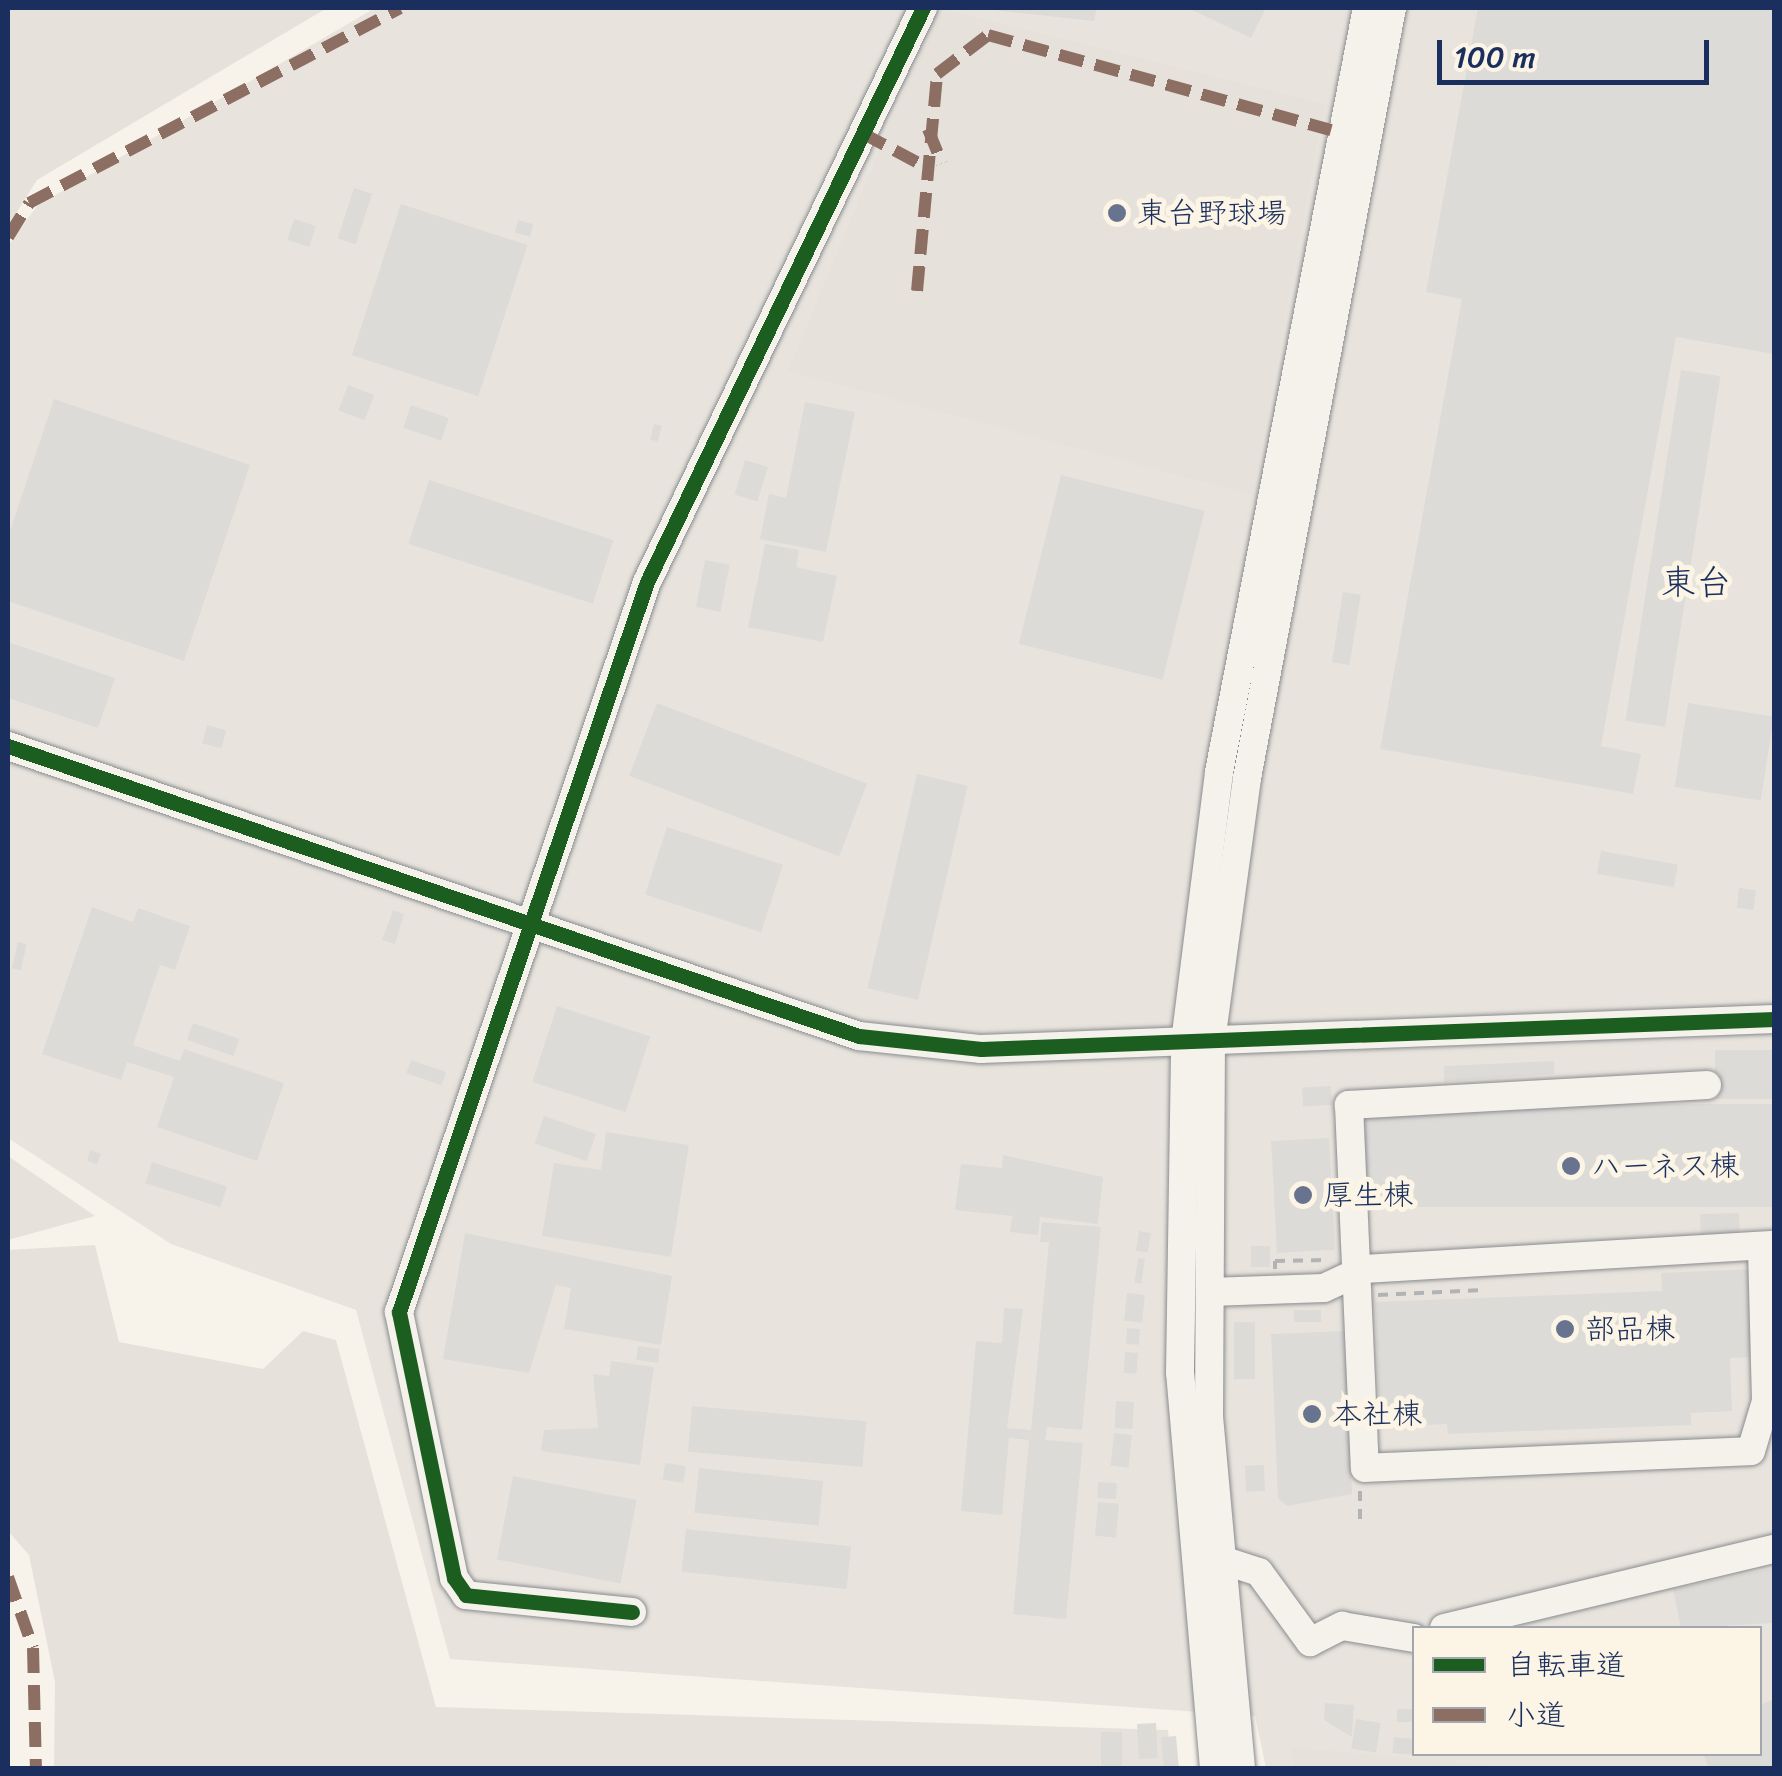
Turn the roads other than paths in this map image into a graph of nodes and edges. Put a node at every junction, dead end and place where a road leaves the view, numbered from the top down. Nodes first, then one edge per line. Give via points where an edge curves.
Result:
1 (922, 8) edge
2 (1366, 8) edge
3 (1392, 8) edge
4 (8, 746) edge
5 (530, 924) junction
6 (1774, 1019) edge
7 (1198, 1041) junction
8 (1707, 1085) dead end
9 (1768, 1245) edge
10 (1356, 1280) junction
11 (1210, 1298) junction
12 (1774, 1549) edge
13 (1219, 1559) junction
14 (632, 1612) dead end
15 (1452, 1626) edge
16 (1412, 1638) edge
17 (1214, 1768) edge
18 (1242, 1768) edge

1 - 5 street via 647,582
2 - 7 street via 1219,772
3 - 7 street
4 - 5 street
5 - 7 street via 859,1036 981,1049
5 - 14 street via 410,1274 401,1344 454,1578 466,1596
6 - 7 street
7 - 11 street
7 - 17 street via 1180,1374
8 - 10 street via 1349,1104
9 - 10 street
9 - 10 street via 1766,1391 1751,1451 1365,1468 1366,1320
10 - 11 street
11 - 13 street
12 - 15 street
13 - 16 street via 1259,1572 1310,1642 1342,1626
13 - 18 street

